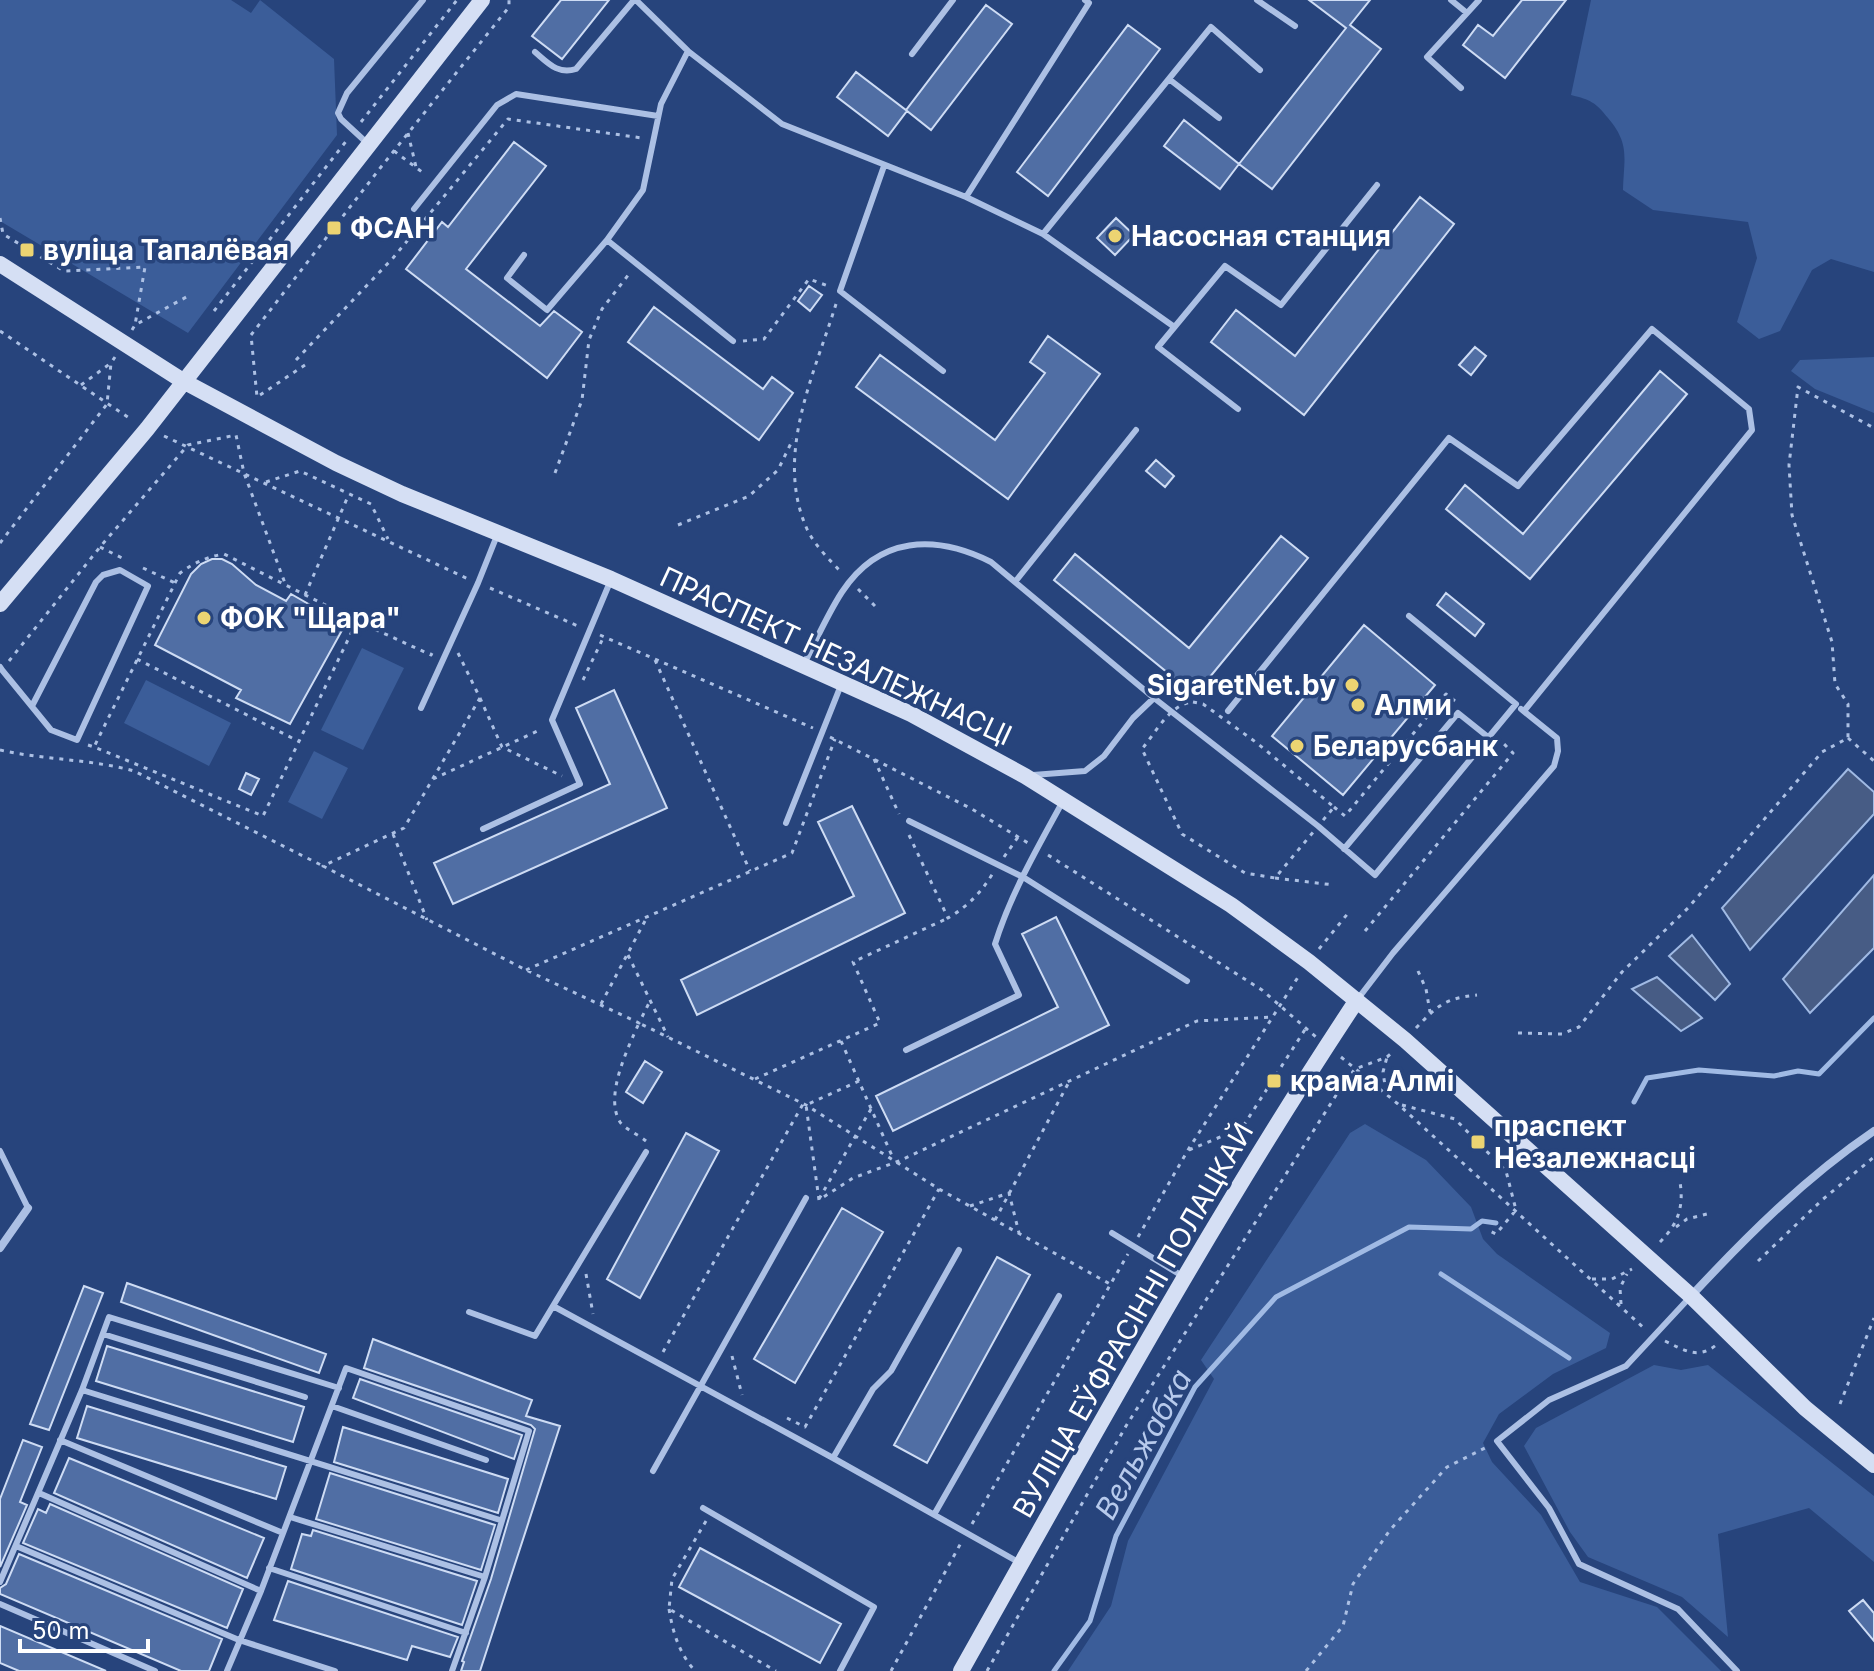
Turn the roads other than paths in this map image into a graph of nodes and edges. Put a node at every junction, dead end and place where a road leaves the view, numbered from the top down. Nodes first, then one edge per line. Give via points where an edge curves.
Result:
1 (423, 0) edge
2 (482, 0) edge
3 (635, 0) edge
4 (953, 0) edge
5 (1085, 0) edge
6 (1257, 0) edge
7 (1451, 0) edge
8 (1479, 0) edge
9 (1467, 13) junction
10 (1295, 26) dead end
11 (688, 51) junction
12 (535, 52) dead end
13 (912, 54) dead end
14 (1260, 70) dead end
15 (1169, 79) junction
16 (1461, 88) dead end
17 (658, 116) junction
18 (1219, 118) dead end
19 (369, 145) junction
20 (884, 166) junction
21 (1377, 185) dead end
22 (966, 197) junction
23 (414, 209) dead end
24 (1043, 234) junction
25 (607, 240) junction
26 (524, 255) dead end
27 (0, 264) edge
28 (1173, 326) junction
29 (733, 341) road end
30 (943, 371) dead end
31 (183, 381) junction
32 (1238, 409) dead end
33 (1136, 430) dead end
34 (498, 533) junction
35 (611, 579) junction
36 (1015, 582) junction
37 (0, 604) edge
38 (1409, 616) dead end
39 (804, 664) junction
40 (1, 668) edge
41 (842, 682) junction
42 (1154, 698) junction
43 (1516, 704) junction
44 (32, 706) junction
45 (421, 708) dead end
46 (1228, 711) dead end
47 (1524, 711) junction
48 (1488, 737) junction
49 (1025, 776) junction
50 (1063, 801) junction
51 (909, 821) dead end
52 (786, 823) dead end
53 (483, 829) dead end
54 (1344, 849) junction
55 (1023, 877) junction
56 (1187, 981) dead end
57 (1357, 1000) junction
58 (906, 1050) dead end
59 (1874, 1131) edge
60 (0, 1151) edge
61 (646, 1152) dead end
62 (806, 1198) dead end
63 (28, 1208) joint
64 (1112, 1233) dead end
65 (0, 1248) edge
66 (959, 1250) dead end
67 (1185, 1277) junction
68 (1059, 1296) dead end
69 (1691, 1296) junction
70 (553, 1306) junction
71 (469, 1312) dead end
72 (103, 1334) junction
73 (701, 1386) junction
74 (339, 1388) junction
75 (82, 1390) junction
76 (305, 1397) dead end
77 (332, 1406) junction
78 (60, 1440) junction
79 (833, 1458) junction
80 (486, 1460) dead end
81 (312, 1461) junction
82 (1874, 1465) edge
83 (653, 1471) dead end
84 (39, 1493) junction
85 (703, 1508) dead end
86 (935, 1513) junction
87 (290, 1517) junction
88 (500, 1520) junction
89 (283, 1533) junction
90 (16, 1546) junction
91 (1022, 1564) junction
92 (269, 1568) junction
93 (485, 1577) junction
94 (0, 1582) edge
95 (261, 1591) junction
96 (0, 1604) edge
97 (466, 1633) junction
98 (239, 1640) junction
99 (155, 1671) edge
100 (227, 1671) edge
101 (335, 1671) edge
102 (452, 1671) edge
103 (840, 1671) edge
104 (961, 1671) edge
105 (1737, 1671) edge

1 - 19 lane via 347,93 338,113
2 - 19 main road
3 - 11 lane
3 - 12 lane via 576,69 556,69
4 - 13 lane
5 - 22 lane via 1089,3
6 - 10 lane
7 - 9 lane
8 - 9 lane
9 - 16 lane via 1427,57
11 - 17 lane
11 - 20 lane via 782,124
14 - 15 lane via 1211,27
15 - 18 lane
15 - 24 lane
17 - 23 lane via 516,94 497,105
17 - 25 lane via 643,190
19 - 31 main road
20 - 22 lane
20 - 30 lane via 840,291
21 - 28 lane via 1281,305 1225,266
22 - 24 lane
24 - 28 lane
25 - 26 lane via 547,310 507,278
25 - 29 lane
27 - 31 main road, ПРАСПЕКТ НЕЗАЛЕЖНАСЦІ
28 - 32 lane via 1158,347
31 - 34 main road, ПРАСПЕКТ НЕЗАЛЕЖНАСЦІ via 336,463
31 - 37 main road
33 - 36 lane
34 - 35 main road, ПРАСПЕКТ НЕЗАЛЕЖНАСЦІ
34 - 45 lane
35 - 39 main road, ПРАСПЕКТ НЕЗАЛЕЖНАСЦІ
35 - 53 lane via 552,720 580,784
36 - 39 lane via 969,551 921,543 891,550 850,582
36 - 42 lane
38 - 43 lane
39 - 41 main road, ПРАСПЕКТ НЕЗАЛЕЖНАСЦІ
40 - 44 lane
41 - 49 main road, ПРАСПЕКТ НЕЗАЛЕЖНАСЦІ
41 - 52 lane
42 - 49 lane via 1085,771
42 - 54 lane
43 - 47 lane
43 - 48 lane
44 - 44 lane via 51,730 77,740 148,586 120,570 96,582
46 - 47 lane via 1449,438 1518,486 1652,329 1749,409 1752,430
47 - 57 lane via 1557,738 1554,766
48 - 54 lane via 1458,713
48 - 54 lane via 1375,875
49 - 50 main road, ПРАСПЕКТ НЕЗАЛЕЖНАСЦІ
50 - 55 lane
50 - 57 main road, ПРАСПЕКТ НЕЗАЛЕЖНАСЦІ via 1231,905
51 - 55 lane
55 - 56 lane
55 - 58 lane via 995,944 1019,995
57 - 67 main road, ВУЛІЦА ЕЎФРАСІННІ ПОЛАЦКАЙ
57 - 69 main road, ПРАСПЕКТ НЕЗАЛЕЖНАСЦІ
59 - 69 street via 1838,1155 1740,1243
60 - 63 lane
61 - 70 lane
62 - 73 lane
63 - 65 street
64 - 67 lane
66 - 79 lane via 891,1371 873,1389
67 - 91 main road, ВУЛІЦА ЕЎФРАСІННІ ПОЛАЦКАЙ
68 - 86 lane
69 - 82 main road, ПРАСПЕКТ НЕЗАЛЕЖНАСЦІ via 1805,1408
69 - 105 lane via 1626,1366 1549,1400 1497,1441 1549,1508 1579,1564 1678,1609
70 - 71 lane via 535,1336
70 - 73 lane
72 - 74 lane via 109,1317
72 - 75 lane
72 - 76 lane
73 - 79 lane
73 - 83 lane
74 - 77 lane
74 - 88 lane via 346,1368 529,1431
75 - 78 lane
75 - 81 lane
77 - 80 lane
77 - 81 lane
78 - 84 lane
78 - 89 lane
79 - 86 lane
81 - 87 lane
81 - 88 lane
84 - 90 lane
84 - 95 lane
85 - 103 lane via 874,1607
86 - 91 lane
87 - 89 lane
87 - 93 lane
88 - 93 lane
89 - 92 lane
90 - 94 lane
90 - 98 lane
91 - 104 main road, ВУЛІЦА ЕЎФРАСІННІ ПОЛАЦКАЙ
92 - 95 lane
92 - 97 lane
93 - 97 lane
95 - 98 lane
96 - 99 lane
97 - 102 lane
98 - 100 lane
98 - 101 lane

